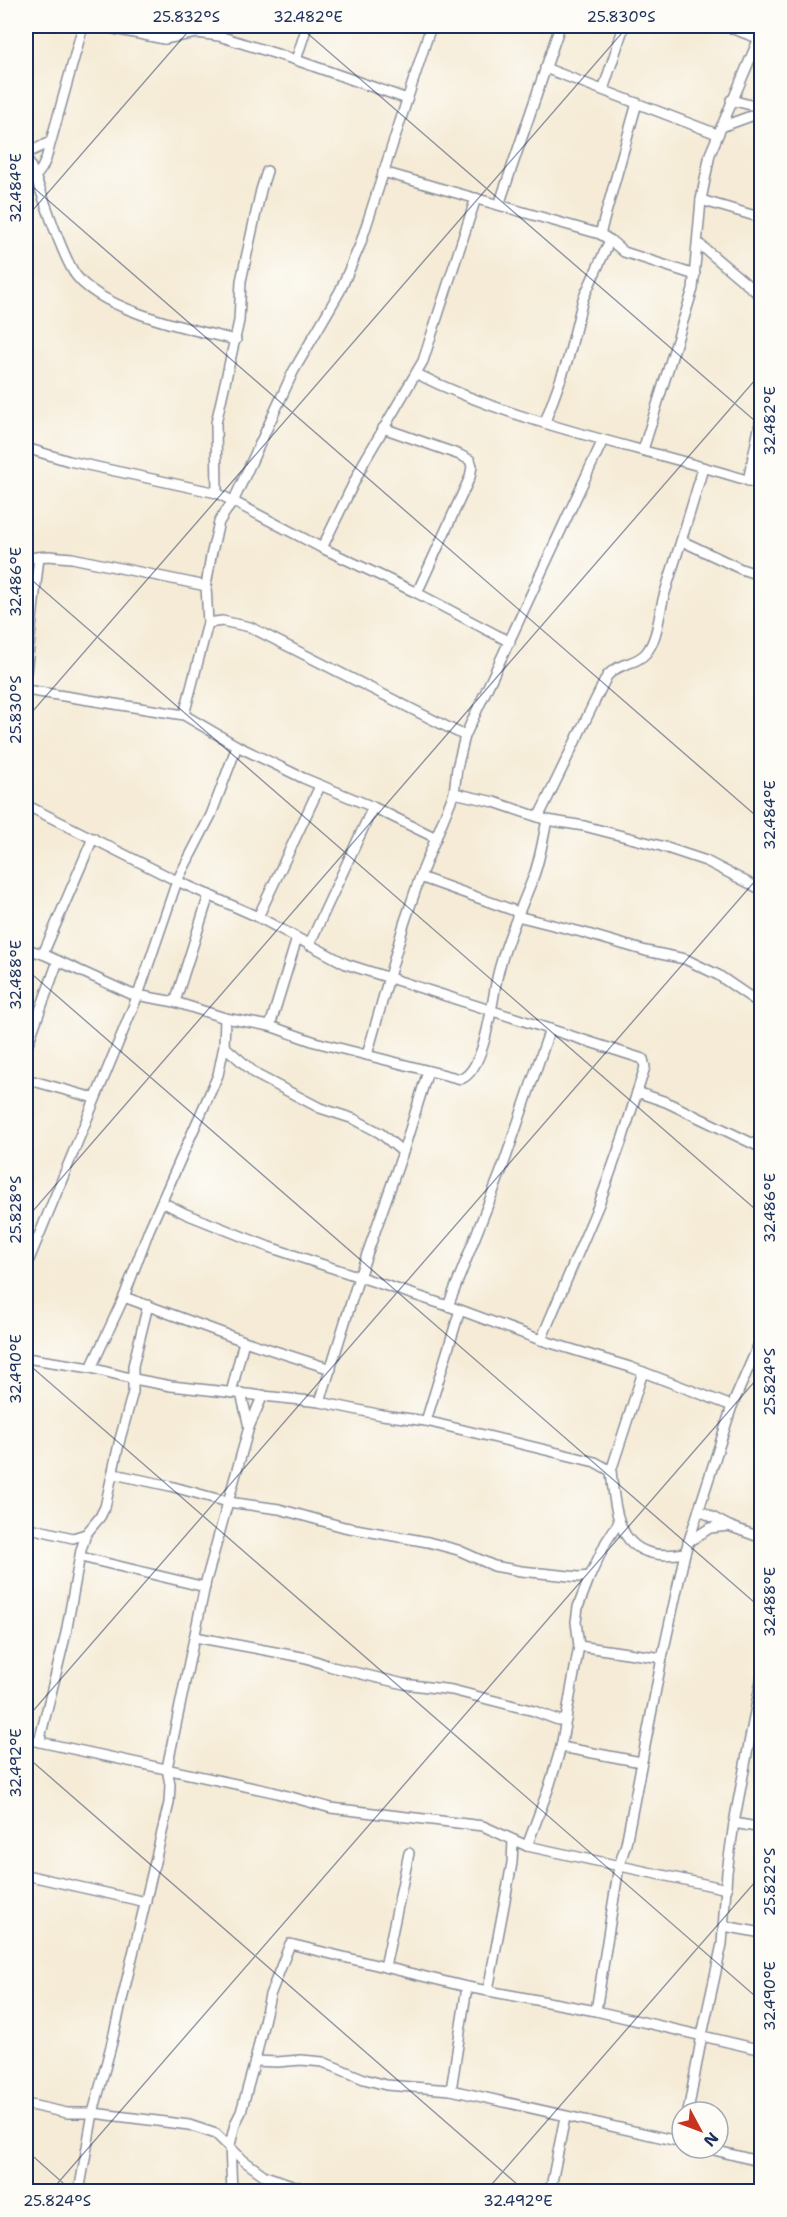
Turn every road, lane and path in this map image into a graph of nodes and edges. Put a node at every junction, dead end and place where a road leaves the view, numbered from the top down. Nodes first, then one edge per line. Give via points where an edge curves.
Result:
1 (83, 26) edge
2 (100, 26) edge
3 (168, 26) edge
4 (307, 26) edge
5 (431, 26) edge
6 (560, 26) edge
7 (624, 26) edge
8 (725, 26) edge
9 (760, 34) edge
10 (164, 39) junction
11 (296, 60) junction
12 (545, 68) junction
13 (603, 90) junction
14 (407, 99) junction
15 (731, 100) junction
16 (637, 103) junction
17 (762, 110) edge
18 (719, 130) junction
19 (50, 142) junction
20 (26, 152) edge
21 (26, 157) edge
22 (267, 171) dead end
23 (383, 171) junction
24 (36, 176) junction
25 (476, 198) junction
26 (701, 200) junction
27 (500, 205) junction
28 (762, 219) edge
29 (600, 234) junction
30 (610, 240) junction
31 (698, 243) junction
32 (695, 275) junction
33 (762, 297) edge
34 (236, 340) junction
35 (417, 374) junction
36 (762, 414) edge
37 (544, 422) junction
38 (383, 428) junction
39 (603, 440) junction
40 (26, 448) edge
41 (642, 450) junction
42 (703, 468) junction
43 (748, 481) junction
44 (762, 485) edge
45 (216, 493) junction
46 (234, 502) junction
47 (682, 541) junction
48 (322, 548) junction
49 (39, 557) junction
50 (26, 558) edge
51 (762, 575) edge
52 (206, 586) junction
53 (417, 593) junction
54 (208, 622) junction
55 (510, 642) junction
56 (26, 673) edge
57 (26, 690) edge
58 (184, 715) junction
59 (465, 736) junction
60 (237, 746) junction
61 (320, 786) junction
62 (454, 794) junction
63 (26, 805) edge
64 (373, 807) junction
65 (543, 818) junction
66 (93, 838) junction
67 (436, 838) junction
68 (420, 877) junction
69 (177, 881) junction
70 (762, 890) edge
71 (209, 895) junction
72 (518, 914) junction
73 (258, 918) junction
74 (297, 938) junction
75 (309, 945) junction
76 (26, 949) edge
77 (43, 954) junction
78 (58, 961) junction
79 (389, 978) junction
80 (138, 995) junction
81 (175, 1002) junction
82 (762, 1005) edge
83 (491, 1011) junction
84 (225, 1018) junction
85 (270, 1026) junction
86 (550, 1029) junction
87 (224, 1047) junction
88 (26, 1049) edge
89 (368, 1055) junction
90 (428, 1071) junction
91 (26, 1079) edge
92 (637, 1092) junction
93 (94, 1098) junction
94 (762, 1148) edge
95 (403, 1152) junction
96 (162, 1202) junction
97 (26, 1267) edge
98 (359, 1277) junction
99 (124, 1297) junction
100 (148, 1305) junction
101 (448, 1306) junction
102 (459, 1310) junction
103 (762, 1337) edge
104 (541, 1340) junction
105 (244, 1341) junction
106 (26, 1358) edge
107 (90, 1368) junction
108 (331, 1369) junction
109 (643, 1372) junction
110 (134, 1380) junction
111 (236, 1393) junction
112 (262, 1395) junction
113 (320, 1402) junction
114 (732, 1406) junction
115 (426, 1421) junction
116 (249, 1426) junction
117 (617, 1450) junction
118 (596, 1462) junction
119 (611, 1471) junction
120 (114, 1474) junction
121 (228, 1502) junction
122 (699, 1510) junction
123 (619, 1522) junction
124 (729, 1526) junction
125 (26, 1527) edge
126 (86, 1534) junction
127 (73, 1538) junction
128 (762, 1538) edge
129 (627, 1539) junction
130 (606, 1542) junction
131 (688, 1542) junction
132 (81, 1553) junction
133 (686, 1553) junction
134 (590, 1576) junction
135 (205, 1587) junction
136 (195, 1637) junction
137 (579, 1646) junction
138 (662, 1658) junction
139 (762, 1675) edge
140 (566, 1720) junction
141 (26, 1739) edge
142 (39, 1742) junction
143 (561, 1747) junction
144 (641, 1762) junction
145 (167, 1768) junction
146 (734, 1823) junction
147 (762, 1828) edge
148 (513, 1840) junction
149 (527, 1846) junction
150 (409, 1853) dead end
151 (619, 1866) junction
152 (26, 1875) edge
153 (727, 1889) junction
154 (146, 1902) junction
155 (724, 1926) junction
156 (762, 1933) edge
157 (385, 1967) junction
158 (467, 1987) junction
159 (488, 1990) junction
160 (596, 2011) junction
161 (702, 2035) junction
162 (762, 2050) edge
163 (255, 2061) junction
164 (451, 2090) junction
165 (690, 2100) edge
166 (26, 2104) edge
167 (93, 2113) junction
168 (565, 2117) junction
169 (670, 2139) edge
170 (230, 2145) junction
171 (730, 2154) edge
172 (762, 2162) edge
173 (79, 2192) edge
174 (232, 2192) edge
175 (313, 2192) edge
176 (550, 2192) edge

1 - 19 street
2 - 10 street
3 - 10 street
4 - 11 street
5 - 14 street
6 - 12 street
7 - 13 street
8 - 9 street
9 - 15 street
10 - 11 street via 196,33 219,36
11 - 14 street
12 - 13 street
12 - 27 street
13 - 16 street
14 - 23 street
15 - 17 street
15 - 18 street
16 - 18 street
16 - 29 street
17 - 18 street
18 - 26 street
19 - 20 street
19 - 24 street
21 - 24 street
22 - 34 street via 241,281
23 - 25 street
23 - 46 street via 360,245 340,291 293,372
24 - 34 street via 66,257 87,288 157,319
25 - 27 street
25 - 35 street
26 - 28 street
26 - 31 street
27 - 29 street
29 - 30 street
30 - 32 street via 624,252
30 - 37 street via 584,299 568,359
31 - 32 street
31 - 33 street
32 - 41 street
34 - 45 street via 216,423
35 - 37 street via 481,403
35 - 38 street
36 - 43 street
37 - 39 street
38 - 48 street
38 - 53 street via 460,455 470,460 472,466
39 - 41 street
39 - 55 street
40 - 45 street
41 - 42 street
42 - 43 street
42 - 47 street
43 - 44 street
45 - 46 street
46 - 48 street
46 - 52 street via 219,522
47 - 51 street
47 - 65 street via 647,652 607,676
48 - 53 street
49 - 50 street
49 - 52 street via 72,558
49 - 56 street
52 - 54 street
53 - 55 street
54 - 58 street
54 - 59 street via 250,627
55 - 59 street
57 - 58 street
58 - 60 street
59 - 62 street
60 - 61 street
60 - 69 street via 211,815
61 - 64 street
61 - 73 street
62 - 65 street
62 - 67 street
63 - 66 street
64 - 67 street
64 - 75 street
65 - 70 street via 661,846 706,861
65 - 72 street via 533,876
66 - 69 street
66 - 77 street
67 - 68 street
68 - 72 street
68 - 79 street
69 - 71 street
69 - 80 street
71 - 73 street
71 - 81 street
72 - 82 street via 685,959 718,975
72 - 83 street via 497,977
73 - 74 street
74 - 75 street
74 - 85 street
75 - 79 street via 346,964
76 - 77 street
77 - 78 street
78 - 80 street
78 - 88 street
79 - 83 street
79 - 89 street
80 - 81 street
80 - 93 street
81 - 84 street
83 - 86 street
83 - 90 street via 481,1051 468,1077 461,1079
84 - 85 street
84 - 87 street
85 - 89 street
86 - 92 street via 643,1059 645,1067
86 - 101 street via 502,1169
87 - 95 street via 257,1075 320,1108 354,1119
87 - 96 street via 218,1075
89 - 90 street
90 - 95 street
91 - 93 street
92 - 94 street
92 - 104 street via 599,1204
93 - 97 street
95 - 98 street
96 - 98 street via 269,1247
96 - 99 street
98 - 101 street
98 - 108 street
99 - 100 street
99 - 107 street
100 - 105 street
100 - 110 street
101 - 102 street
102 - 104 street
102 - 115 street
103 - 114 street
104 - 109 street
105 - 108 street
105 - 111 street
106 - 107 street
107 - 110 street
108 - 113 street
109 - 114 street
109 - 117 street
110 - 111 street
110 - 120 street
111 - 112 street
111 - 116 street
112 - 113 street
112 - 116 street
113 - 115 street
114 - 122 street
115 - 118 street
116 - 121 street
117 - 118 street
117 - 119 street
118 - 119 street
119 - 123 street
120 - 121 street
120 - 126 street via 103,1512
121 - 134 street via 279,1509 344,1527 428,1542 494,1566
121 - 135 street
122 - 124 street
122 - 131 street
123 - 129 street
123 - 130 street
124 - 128 street
124 - 131 street via 710,1528
125 - 127 street
126 - 127 street
126 - 132 street
127 - 132 street
129 - 130 street
129 - 133 street via 642,1550 667,1556
130 - 134 street
131 - 133 street
132 - 135 street
132 - 142 street
133 - 138 street
134 - 137 street via 578,1607
135 - 136 street
136 - 140 street via 307,1658 393,1681 452,1690
136 - 145 street
137 - 138 street
137 - 140 street
138 - 144 street
139 - 146 street
140 - 143 street
141 - 142 street
142 - 145 street
143 - 144 street
143 - 149 street
144 - 151 street
145 - 148 street via 331,1808 483,1826
145 - 154 street via 169,1803
146 - 147 street
146 - 153 street
148 - 149 street
148 - 159 street
149 - 151 street
150 - 157 street
151 - 153 street
151 - 160 street
152 - 154 street
153 - 155 street
154 - 167 street
155 - 156 street
155 - 161 street
157 - 158 street
157 - 163 street via 290,1944 270,1995
158 - 159 street
158 - 164 street
159 - 160 street
160 - 161 street
161 - 162 street
161 - 165 street
163 - 164 street via 323,2062 386,2085
163 - 170 street
164 - 168 street
166 - 167 street via 66,2113
167 - 170 street via 189,2125 216,2134
167 - 173 street
168 - 169 street
168 - 176 street
170 - 174 street
170 - 175 street via 264,2176
171 - 172 street

